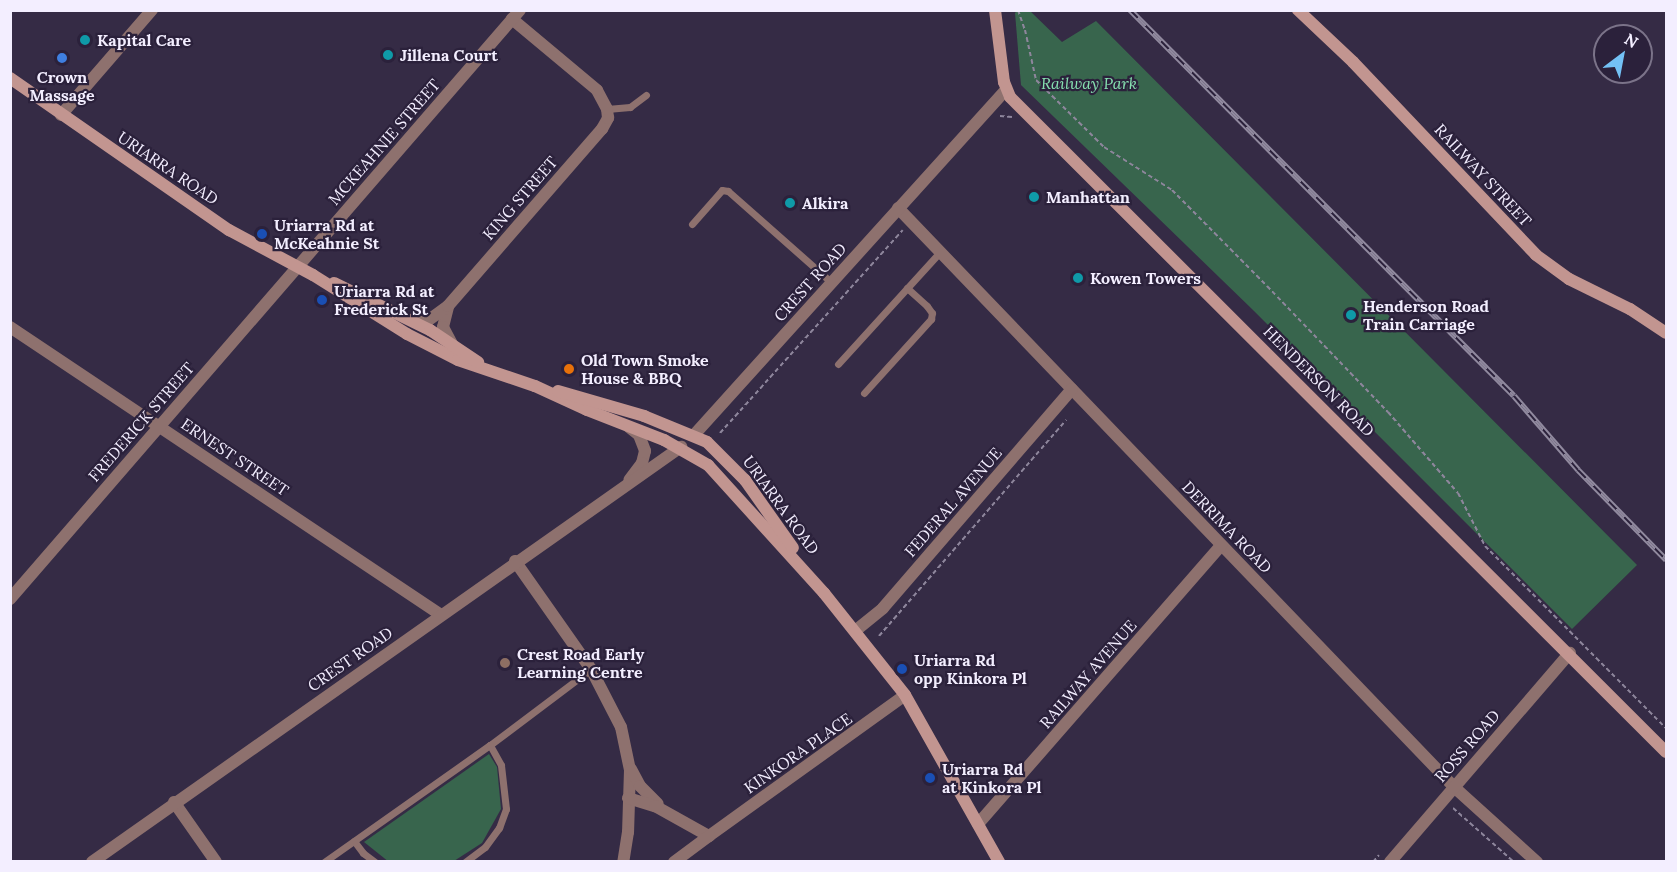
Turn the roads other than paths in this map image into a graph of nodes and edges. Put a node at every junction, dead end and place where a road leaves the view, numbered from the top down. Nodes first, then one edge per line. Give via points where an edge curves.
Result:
1 (152, 10) edge
2 (995, 10) edge
3 (1298, 10) edge
4 (516, 15) edge
5 (10, 78) edge
6 (1006, 90) junction
7 (646, 95) dead end
8 (607, 108) junction
9 (61, 115) junction
10 (898, 208) junction
11 (692, 224) dead end
12 (940, 252) junction
13 (297, 268) junction
14 (313, 275) junction
15 (832, 283) junction
16 (907, 288) junction
17 (448, 306) junction
18 (413, 321) junction
19 (10, 327) edge
20 (1666, 333) edge
21 (453, 344) junction
22 (838, 364) dead end
23 (495, 371) junction
24 (535, 386) junction
25 (1072, 389) junction
26 (864, 393) dead end
27 (160, 426) junction
28 (629, 427) junction
29 (694, 435) junction
30 (681, 447) junction
31 (627, 484) junction
32 (1221, 545) junction
33 (515, 561) junction
34 (824, 593) junction
35 (10, 599) edge
36 (441, 615) junction
37 (855, 631) junction
38 (1570, 653) junction
39 (591, 669) junction
40 (905, 695) junction
41 (490, 746) junction
42 (1666, 752) edge
43 (629, 765) junction
44 (1454, 787) junction
45 (628, 798) junction
46 (174, 802) junction
47 (671, 814) junction
48 (978, 824) junction
49 (709, 836) junction
50 (354, 841) junction
51 (92, 861) edge
52 (216, 861) edge
53 (324, 861) edge
54 (375, 861) edge
55 (465, 861) edge
56 (623, 861) edge
57 (674, 861) edge
58 (999, 861) edge
59 (1390, 861) edge
60 (1537, 861) edge

1 - 9 street
2 - 6 main road
3 - 20 main road, RAILWAY STREET via 1353,62 1536,255 1569,279 1630,309
4 - 8 street via 597,90
4 - 13 street, MCKEAHNIE STREET
5 - 9 main road, URIARRA ROAD
6 - 10 street, CREST ROAD
6 - 38 main road, HENDERSON ROAD
7 - 8 lane via 630,107
8 - 17 street, KING STREET via 608,118 602,129
9 - 13 main road, URIARRA ROAD via 229,230
10 - 12 street, DERRIMA ROAD
10 - 15 street, CREST ROAD
11 - 15 lane via 722,190 728,191
12 - 16 lane
12 - 25 street, DERRIMA ROAD
13 - 14 main road, URIARRA ROAD
13 - 27 street, FREDERICK STREET
14 - 18 main road, URIARRA ROAD
14 - 23 main road, URIARRA ROAD via 438,350
15 - 29 street, CREST ROAD
16 - 22 lane
16 - 26 lane via 927,306 931,318
17 - 18 street, KING STREET via 426,322
17 - 21 street via 443,327
18 - 21 main road, URIARRA ROAD
19 - 27 street, ERNEST STREET
21 - 23 main road, URIARRA ROAD
23 - 24 main road, URIARRA ROAD
24 - 28 main road, URIARRA ROAD
24 - 29 main road, URIARRA ROAD via 601,401
25 - 32 street, DERRIMA ROAD
25 - 37 street, FEDERAL AVENUE via 883,608
27 - 35 street, FREDERICK STREET
27 - 36 street, ERNEST STREET
28 - 30 main road, URIARRA ROAD
28 - 31 street, CREST ROAD via 639,435 645,452
29 - 30 main road, CREST ROAD
29 - 34 main road, URIARRA ROAD via 717,449 738,471
30 - 31 street, CREST ROAD
30 - 34 main road, URIARRA ROAD via 716,472
31 - 33 street, CREST ROAD
32 - 44 street, DERRIMA ROAD
32 - 48 street, RAILWAY AVENUE
33 - 36 street, CREST ROAD
33 - 39 street
34 - 37 main road, URIARRA ROAD
36 - 46 street, CREST ROAD
37 - 40 main road, URIARRA ROAD
38 - 42 main road, HENDERSON ROAD
38 - 44 street, ROSS ROAD
39 - 41 lane
39 - 43 street via 621,727
40 - 48 main road, URIARRA ROAD
40 - 49 street, KINKORA PLACE
41 - 50 lane
41 - 55 lane via 501,765 506,809 499,828 485,847
43 - 45 street
43 - 47 street via 646,793
44 - 59 street, ROSS ROAD
44 - 60 street, DERRIMA ROAD
45 - 47 street
45 - 56 street
46 - 51 street, CREST ROAD
46 - 52 street
47 - 49 street
48 - 58 main road, URIARRA ROAD
49 - 57 street, KINKORA PLACE
50 - 53 lane
50 - 54 lane

